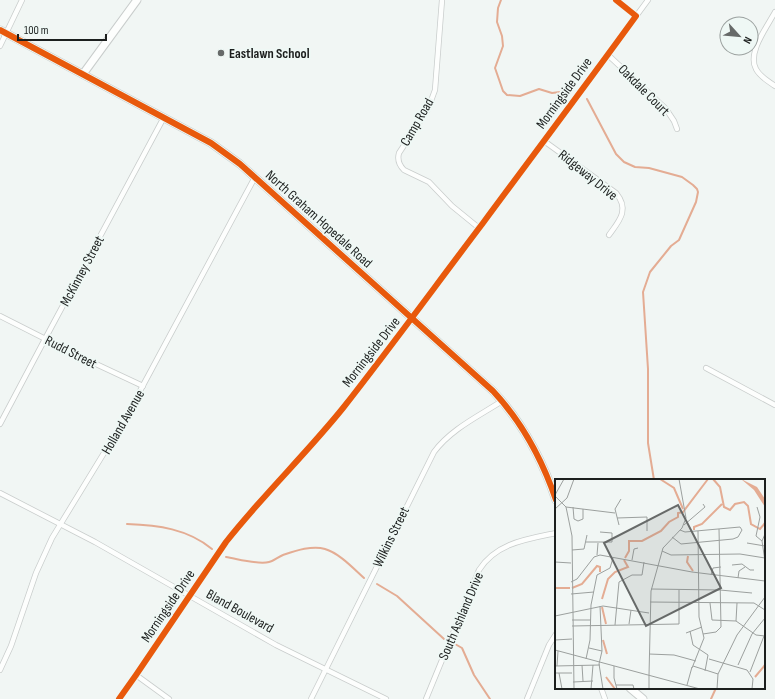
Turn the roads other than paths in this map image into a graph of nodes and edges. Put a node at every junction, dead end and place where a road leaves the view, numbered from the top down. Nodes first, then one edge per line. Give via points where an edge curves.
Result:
1 (22, 0) edge
2 (137, 0) edge
3 (442, 0) edge
4 (616, 0) edge
5 (648, 0) edge
6 (775, 12) edge
7 (636, 16) junction
8 (3, 32) edge
9 (0, 46) edge
10 (608, 55) junction
11 (83, 74) junction
12 (775, 86) edge
13 (164, 119) junction
14 (676, 129) dead end
15 (544, 141) junction
16 (255, 177) junction
17 (479, 228) junction
18 (609, 235) dead end
19 (0, 316) edge
20 (412, 318) junction
21 (45, 338) junction
22 (706, 368) dead end
23 (143, 386) junction
24 (502, 401) junction
25 (775, 405) edge
26 (0, 424) edge
27 (0, 493) edge
28 (555, 497) edge
29 (61, 525) junction
30 (555, 533) edge
31 (189, 596) junction
32 (555, 636) edge
33 (325, 669) junction
34 (0, 670) edge
35 (136, 675) junction
36 (601, 689) edge
37 (631, 689) edge
38 (119, 699) edge
39 (169, 699) edge
40 (310, 699) edge
41 (386, 699) edge
42 (426, 699) edge
43 (527, 699) edge
44 (605, 699) edge
45 (643, 699) edge

1 - 8 street
2 - 11 street
3 - 17 street, Camp Road via 435,90 428,109 399,153 398,161 401,168 429,182 452,206
4 - 7 street
5 - 7 street, Morningside Drive
6 - 12 street via 756,47 753,58 759,74
7 - 10 street, Morningside Drive
8 - 9 street
8 - 11 street, North Graham Hopedale Road
10 - 14 street, Oakdale Court via 666,109
10 - 15 street, Morningside Drive
11 - 13 street, North Graham Hopedale Road
13 - 16 street, North Graham Hopedale Road via 211,143
13 - 21 street, McKinney Street
15 - 17 street, Morningside Drive
15 - 18 street, Ridgeway Drive via 616,193 623,208 619,222
16 - 20 street, North Graham Hopedale Road
16 - 23 street, Holland Avenue
17 - 20 street, Morningside Drive
19 - 21 street, Rudd Street
20 - 24 street, North Graham Hopedale Road
20 - 31 street, Morningside Drive via 300,459 240,524
21 - 23 street, Rudd Street
21 - 26 street, McKinney Street
22 - 25 street
23 - 29 street, Holland Avenue
24 - 28 street, North Graham Hopedale Road via 535,448
24 - 33 street, Wilkins Street via 451,434 434,452
27 - 29 street, Bland Boulevard
29 - 31 street, Bland Boulevard
29 - 34 street, Holland Avenue via 36,573
30 - 42 street, South Ashland Drive via 502,547 483,563
31 - 33 street, Bland Boulevard via 276,645
31 - 35 street, Morningside Drive
32 - 43 street
33 - 40 street, Wilkins Street
33 - 41 street, Bland Boulevard
35 - 38 street, Morningside Drive
35 - 39 street
36 - 44 street
37 - 45 street

